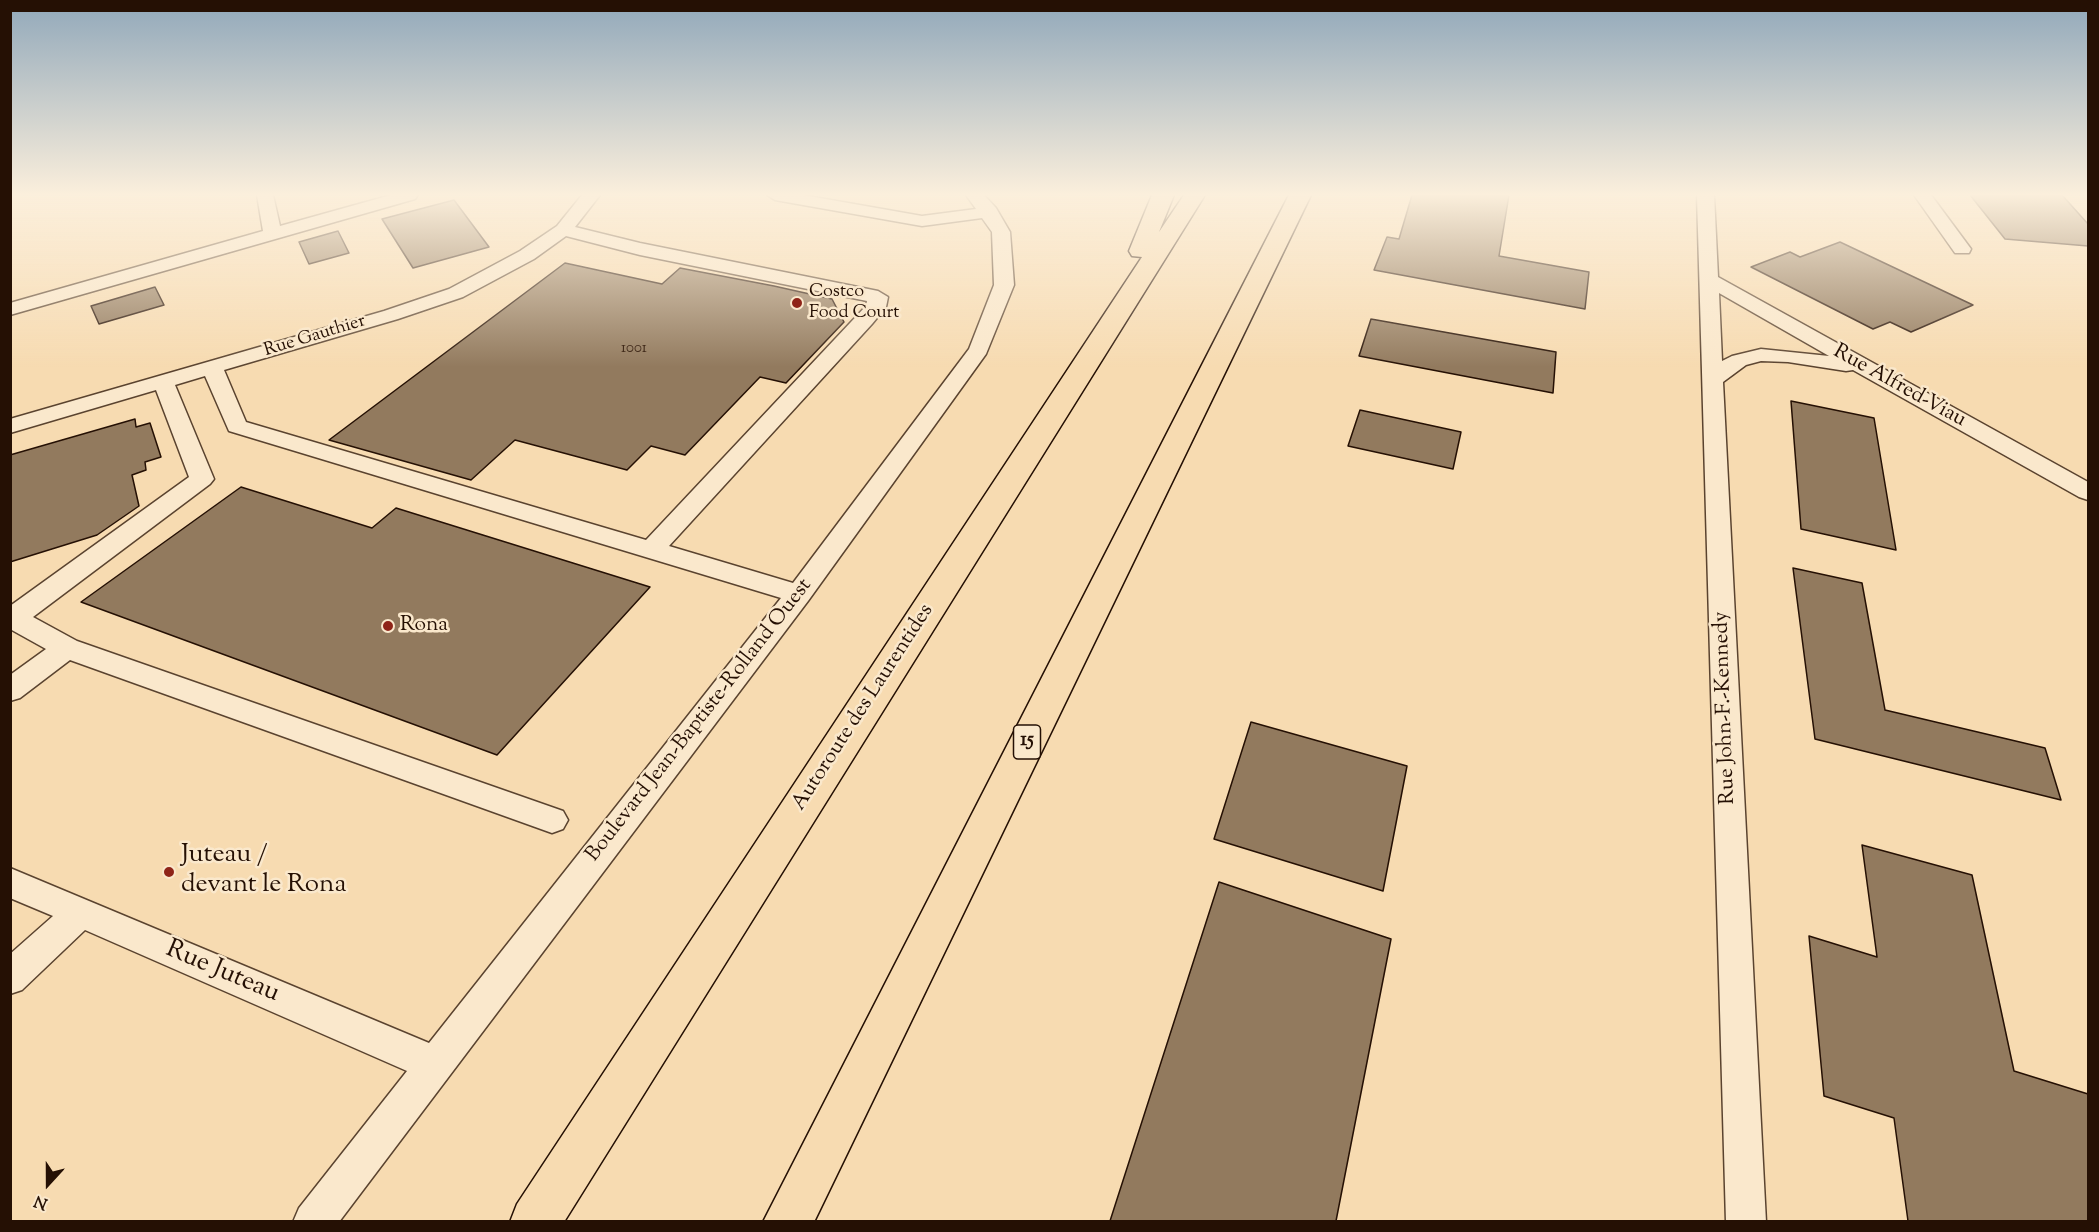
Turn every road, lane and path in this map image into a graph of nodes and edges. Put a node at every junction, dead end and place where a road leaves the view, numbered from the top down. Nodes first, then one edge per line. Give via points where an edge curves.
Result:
1 (202, 252) edge
2 (529, 252) edge
3 (657, 252) edge
4 (1002, 252) edge
5 (1140, 252) edge
6 (1157, 252) edge
7 (1271, 252) edge
8 (1708, 252) edge
9 (1709, 280) junction
10 (10, 309) edge
11 (1112, 323) junction
12 (212, 368) junction
13 (1878, 375) junction
14 (1713, 380) junction
15 (164, 383) junction
16 (10, 426) edge
17 (2088, 492) edge
18 (651, 550) junction
19 (799, 594) junction
20 (67, 648) junction
21 (10, 690) edge
22 (552, 820) dead end
23 (10, 882) edge
24 (81, 912) junction
25 (10, 978) edge
26 (434, 1064) junction
27 (313, 1221) edge
28 (535, 1221) edge
29 (788, 1221) edge
30 (1746, 1221) edge

1 - 10 street
2 - 12 street, Rue Gauthier via 456,293
3 - 18 street via 878,297 876,307 865,321
4 - 19 street, Boulevard Jean-Baptiste-Rolland Ouest via 1004,285 979,350
5 - 11 highway
6 - 11 highway, Autoroute des Laurentides
7 - 29 highway, 15
8 - 9 street, Rue John-F.-Kennedy
9 - 13 street, Rue Alfred-Viau
9 - 14 street, Rue John-F.-Kennedy
11 - 28 highway, Autoroute des Laurentides
12 - 15 street, Rue Gauthier
12 - 18 street via 237,426
13 - 14 street via 1844,364 1761,355 1739,360
13 - 17 street, Rue Alfred-Viau
14 - 30 street, Rue John-F.-Kennedy
15 - 16 street, Rue Gauthier
15 - 20 street via 202,479 20,613 16,620
18 - 19 street
19 - 26 street, Boulevard Jean-Baptiste-Rolland Ouest
20 - 21 street
20 - 22 street
23 - 24 street, Rue Juteau
24 - 25 street
24 - 26 street, Rue Juteau
26 - 27 street, Boulevard Jean-Baptiste-Rolland Ouest

